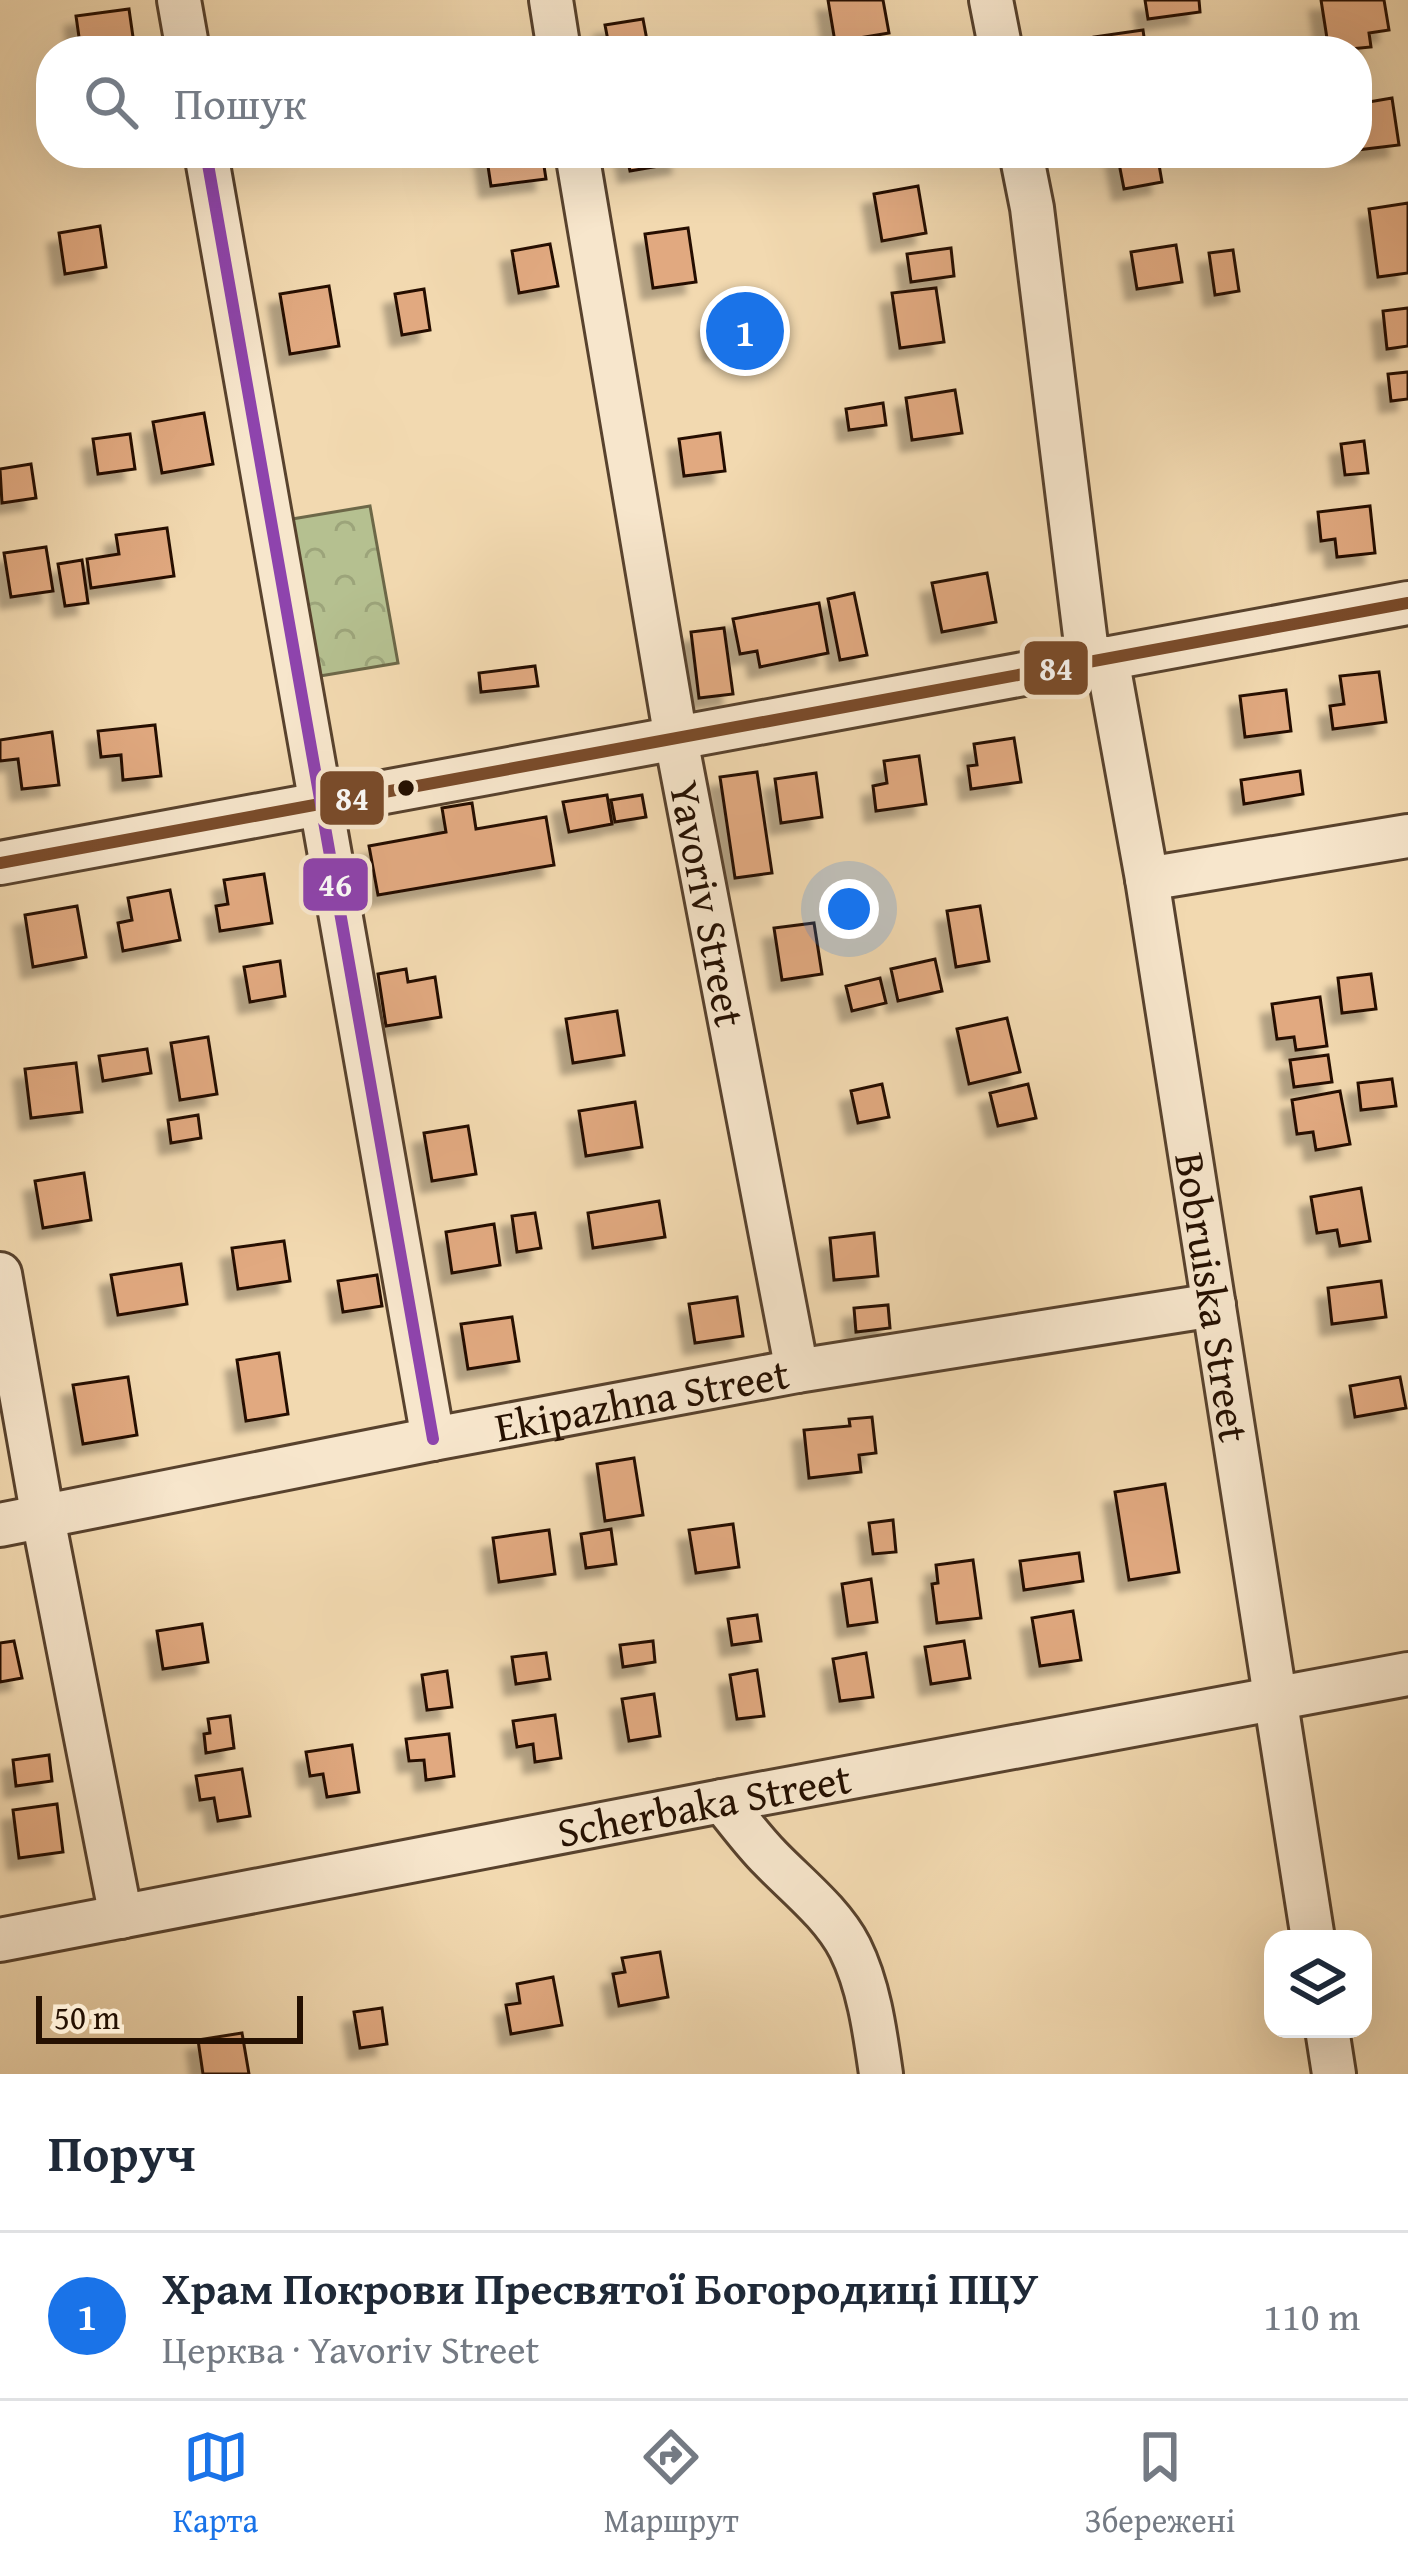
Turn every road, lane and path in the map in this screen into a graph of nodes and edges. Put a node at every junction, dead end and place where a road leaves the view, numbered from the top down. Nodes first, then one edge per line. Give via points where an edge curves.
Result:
1 (178, 0) edge
2 (551, 0) edge
3 (992, 0) edge
4 (185, 36) edge
5 (557, 36) edge
6 (998, 36) edge
7 (209, 168) edge
8 (580, 168) edge
9 (1024, 168) edge
10 (1408, 603) edge
11 (1098, 659) junction
12 (676, 740) junction
13 (321, 803) junction
14 (1408, 836) edge
15 (0, 862) edge
16 (1147, 879) junction
17 (0, 1274) edge
18 (1214, 1305) junction
19 (797, 1371) junction
20 (433, 1438) junction
21 (43, 1518) junction
22 (0, 1525) edge
23 (1408, 1674) edge
24 (1274, 1700) junction
25 (722, 1801) junction
26 (121, 1917) junction
27 (1311, 1930) edge
28 (0, 1940) edge
29 (1328, 2038) edge
30 (881, 2074) edge
31 (1334, 2074) edge

1 - 4 street
2 - 5 street
3 - 6 street
7 - 13 street
8 - 12 street, Yavoriv Street
9 - 11 street, Bobruiska Street
10 - 11 street
11 - 12 street
11 - 16 street, Bobruiska Street
12 - 13 street
12 - 19 street, Yavoriv Street
13 - 15 street
13 - 20 street
14 - 16 street
16 - 18 street, Bobruiska Street
17 - 21 street
18 - 19 street, Ekipazhna Street
18 - 24 street, Bobruiska Street
19 - 20 street, Ekipazhna Street
20 - 21 street, Ekipazhna Street
21 - 22 street, Ekipazhna Street
21 - 26 street
23 - 24 street, Scherbaka Street
24 - 25 street, Scherbaka Street
24 - 27 street, Bobruiska Street
25 - 26 street, Scherbaka Street
25 - 30 street via 850,1947
26 - 28 street, Scherbaka Street
29 - 31 street

